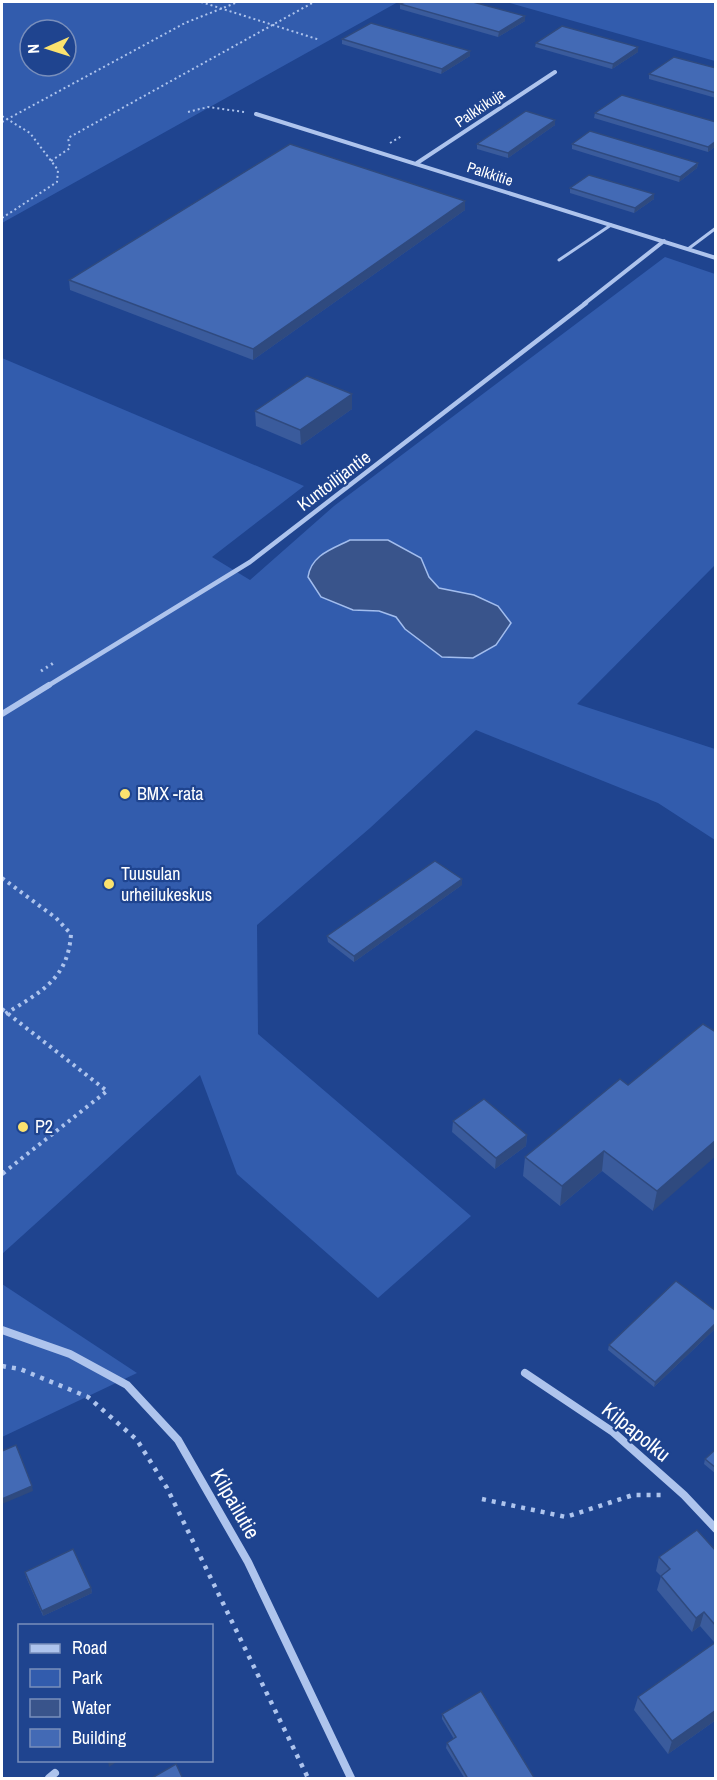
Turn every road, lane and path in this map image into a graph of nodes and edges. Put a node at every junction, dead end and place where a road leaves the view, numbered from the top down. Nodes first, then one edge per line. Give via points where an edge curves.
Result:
1 (201, 2) edge
2 (238, 2) edge
3 (314, 2) edge
4 (225, 8) junction
5 (274, 25) junction
6 (320, 40) dead end
7 (555, 72) dead end
8 (188, 112) dead end
9 (256, 114) joint
10 (2, 116) edge
11 (3, 121) edge
12 (51, 161) junction
13 (417, 163) junction
14 (2, 218) edge
15 (611, 225) junction
16 (716, 228) edge
17 (664, 241) junction
18 (688, 249) junction
19 (716, 258) edge
20 (559, 260) dead end
21 (58, 661) dead end
22 (38, 672) dead end
23 (3, 711) edge
24 (2, 878) edge
25 (2, 1009) edge
26 (4, 1015) edge
27 (2, 1174) edge
28 (2, 1330) edge
29 (2, 1366) edge
30 (525, 1374) dead end
31 (684, 1495) junction
32 (482, 1499) dead end
33 (716, 1529) edge
34 (308, 1779) edge
35 (351, 1779) edge

1 - 4 path
2 - 4 path
3 - 5 path
4 - 5 path
4 - 11 path via 184,23
5 - 6 path
5 - 12 path via 68,138 70,148
7 - 13 street, Palkkikuja
8 - 9 path via 208,107
9 - 13 street, Palkkitie
10 - 11 path
11 - 12 path via 30,133
12 - 14 path via 58,170 57,182
13 - 15 street, Palkkitie
15 - 17 street, Palkkitie
15 - 20 lane
16 - 18 lane
17 - 18 street, Palkkitie
17 - 23 street, Kuntoilijantie via 250,562
18 - 19 street, Palkkitie
21 - 22 path
24 - 26 path via 56,918 71,934 72,952 52,984
25 - 26 path
26 - 27 path via 107,1091
28 - 35 street, Kilpailutie via 70,1354 127,1385 178,1440 248,1562
29 - 34 path via 20,1369 88,1397 137,1440 167,1488
30 - 31 street, Kilpapolku via 613,1432
31 - 32 path via 633,1495 566,1517
31 - 33 street, Kilpapolku

